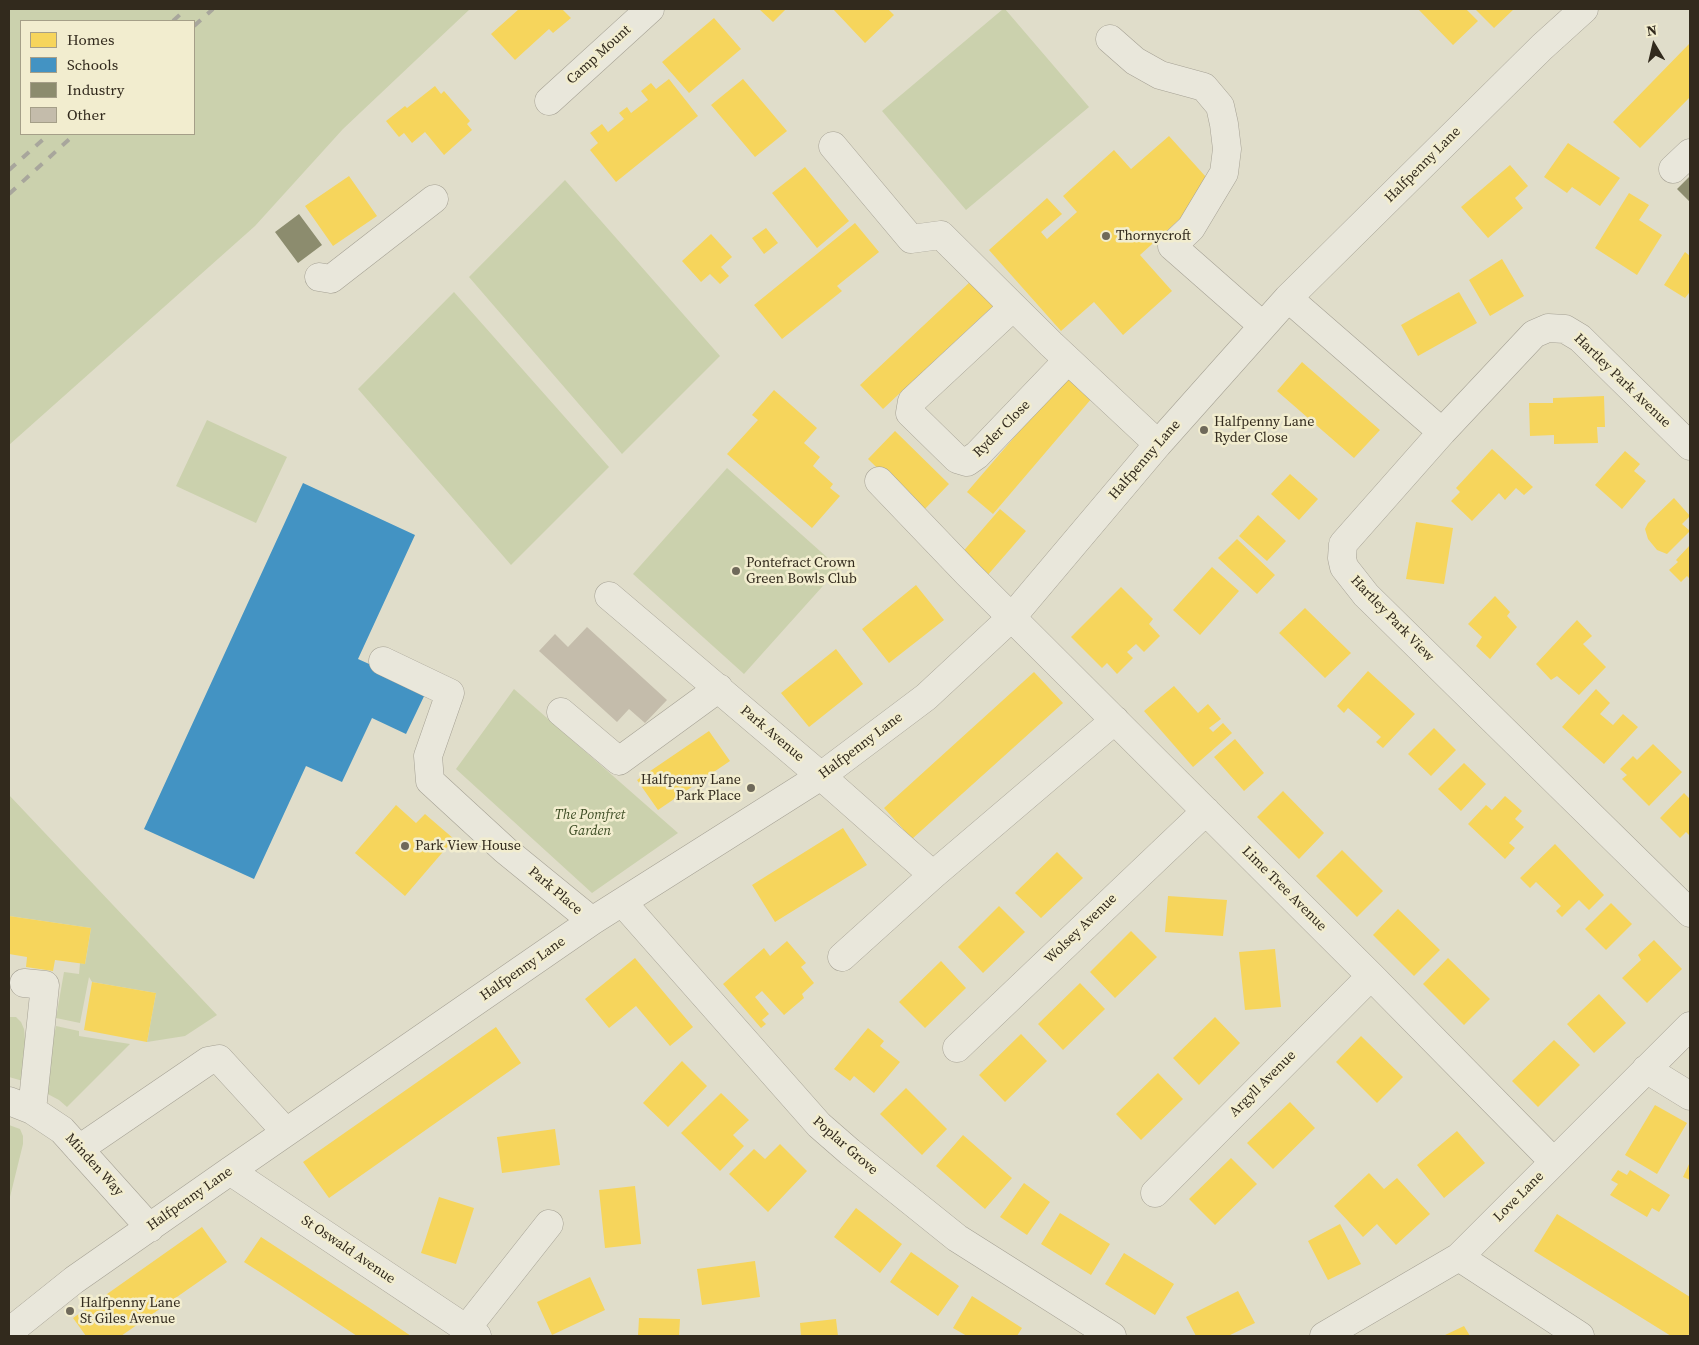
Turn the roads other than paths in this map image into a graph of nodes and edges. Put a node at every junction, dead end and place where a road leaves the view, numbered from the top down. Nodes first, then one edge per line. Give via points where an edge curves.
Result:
1 (650, 9) edge
2 (1584, 9) edge
3 (1110, 39) dead end
4 (549, 101) dead end
5 (833, 146) dead end
6 (434, 199) dead end
7 (319, 278) dead end
8 (1288, 298) junction
9 (1013, 307) junction
10 (1263, 326) junction
11 (1068, 360) junction
12 (1442, 432) junction
13 (1158, 444) junction
14 (1690, 446) edge
15 (879, 481) dead end
16 (609, 596) dead end
17 (1012, 617) junction
18 (383, 660) dead end
19 (718, 688) junction
20 (561, 712) dead end
21 (1115, 720) junction
22 (821, 776) junction
23 (1206, 811) junction
24 (933, 875) junction
25 (623, 903) junction
26 (1690, 913) edge
27 (592, 922) junction
28 (842, 957) dead end
29 (1371, 976) junction
30 (24, 983) dead end
31 (1690, 1026) edge
32 (957, 1048) dead end
33 (1646, 1069) junction
34 (1690, 1096) edge
35 (20, 1105) edge
36 (286, 1132) junction
37 (79, 1149) junction
38 (1554, 1162) junction
39 (230, 1171) junction
40 (1155, 1193) dead end
41 (549, 1224) dead end
42 (150, 1228) junction
43 (1459, 1257) junction
44 (9, 1332) edge
45 (471, 1333) edge
46 (1112, 1336) edge
47 (1324, 1336) edge
48 (1580, 1336) edge

1 - 4 street, Camp Mount
2 - 8 street, Halfpenny Lane
3 - 10 street via 1135,61 1160,75 1204,87 1220,106 1227,149 1224,173 1191,228 1172,246
5 - 9 street via 910,239 942,235
6 - 7 street via 331,279
8 - 10 street, Halfpenny Lane
8 - 12 street
9 - 11 street
9 - 11 street, Ryder Close via 912,401 910,413 957,460 967,462 977,455
10 - 13 street, Halfpenny Lane
11 - 13 street
12 - 14 street, Hartley Park Avenue via 1534,334 1548,328 1565,329 1580,338
12 - 26 street, Hartley Park View via 1343,544 1344,567 1366,595
13 - 17 street, Halfpenny Lane
15 - 17 street, Lime Tree Avenue
16 - 19 street, Park Avenue
17 - 21 street, Lime Tree Avenue
17 - 22 street, Halfpenny Lane via 926,697
18 - 27 street, Park Place via 450,693 428,756 430,781 505,850
19 - 20 street via 619,760
19 - 22 street, Park Avenue
21 - 23 street, Lime Tree Avenue
21 - 24 street
22 - 24 street, Park Avenue
22 - 25 street, Halfpenny Lane
23 - 29 street, Lime Tree Avenue
23 - 32 street, Wolsey Avenue
24 - 28 street
25 - 27 street, Halfpenny Lane
25 - 46 street, Poplar Grove via 831,1136 958,1238
27 - 36 street, Halfpenny Lane
29 - 38 street, Lime Tree Avenue
29 - 40 street, Argyll Avenue
30 - 35 street, Minden Way via 45,985
31 - 33 street, Love Lane
33 - 34 street
33 - 38 street, Love Lane
35 - 37 street, Minden Way via 62,1130
36 - 37 street via 219,1059 208,1061
36 - 39 street, Halfpenny Lane
37 - 42 street, Minden Way
38 - 43 street, Love Lane
39 - 42 street, Halfpenny Lane
39 - 45 street, St Oswald Avenue
41 - 45 street, St Oswald Avenue
42 - 44 street, Halfpenny Lane via 74,1280
43 - 47 street, Love Lane
43 - 48 street

